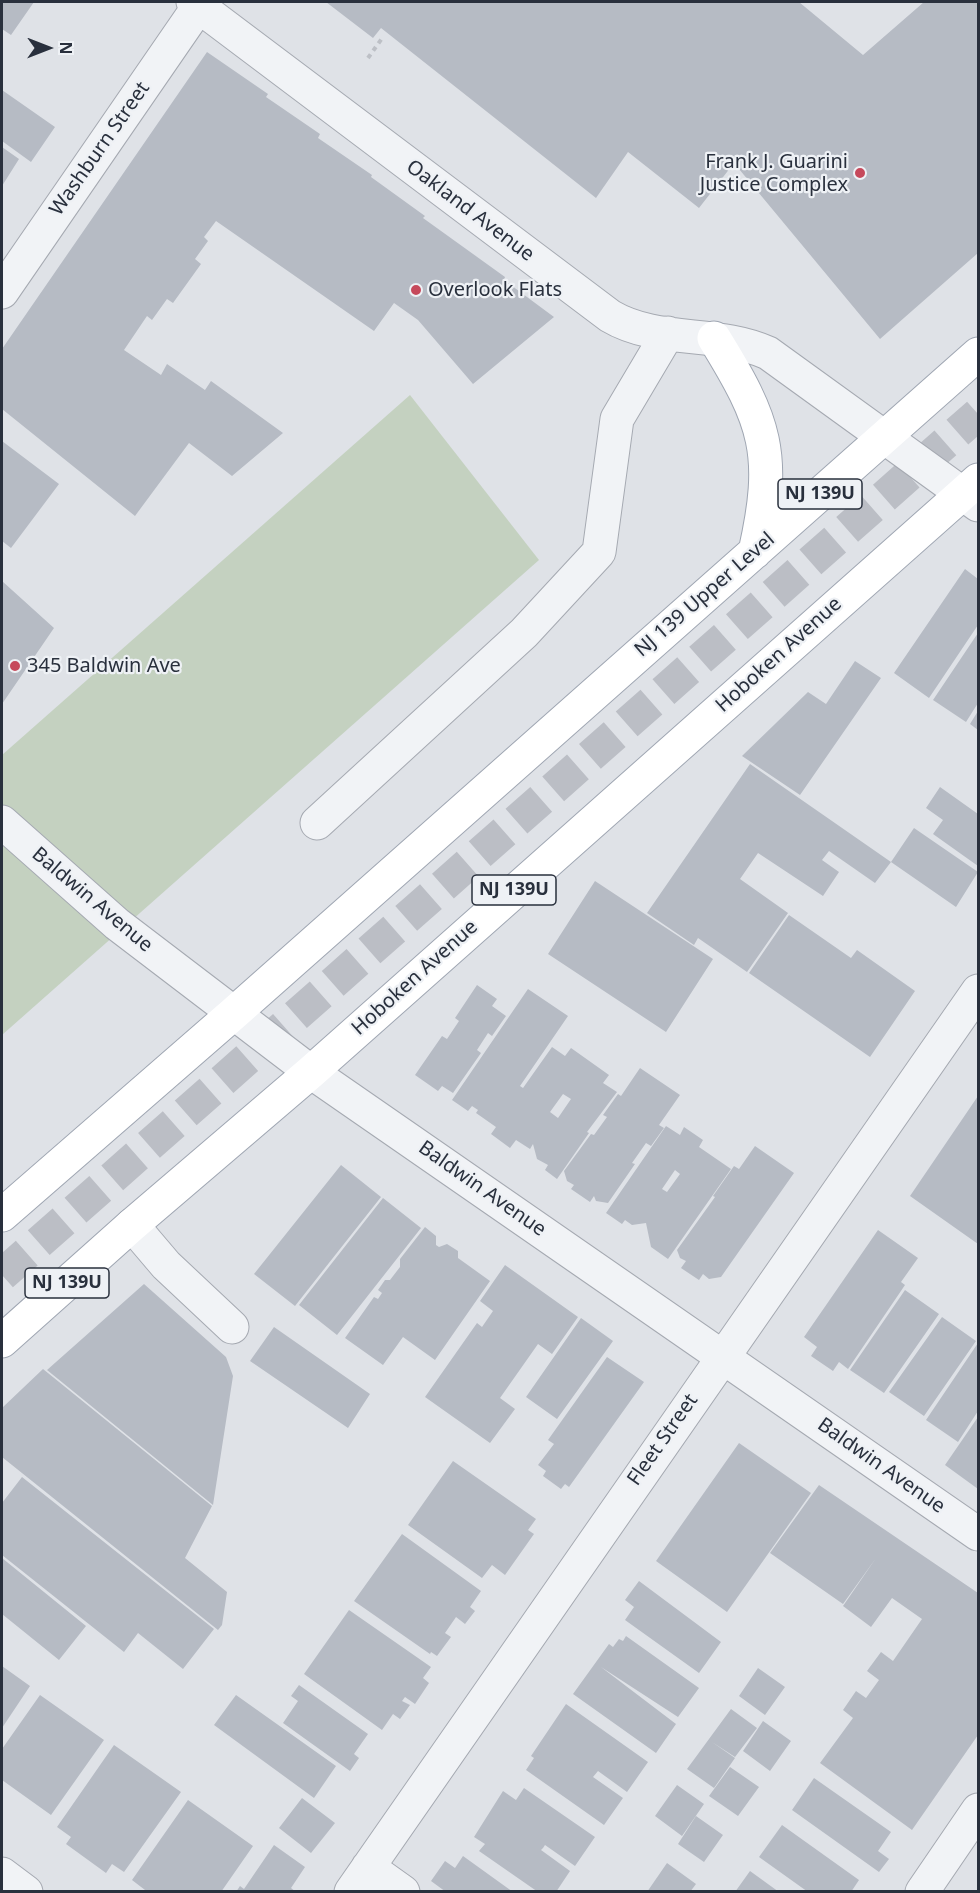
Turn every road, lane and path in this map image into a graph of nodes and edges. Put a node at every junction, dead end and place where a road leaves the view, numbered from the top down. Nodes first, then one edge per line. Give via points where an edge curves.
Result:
1 (196, 4) edge
2 (383, 37) dead end
3 (368, 58) dead end
4 (2, 292) edge
5 (668, 333) junction
6 (714, 338) junction
7 (978, 354) edge
8 (885, 437) junction
9 (973, 493) edge
10 (754, 552) junction
11 (2, 822) edge
12 (317, 823) dead end
13 (978, 991) edge
14 (233, 1014) junction
15 (311, 1072) junction
16 (2, 1215) edge
17 (132, 1225) junction
18 (232, 1327) dead end
19 (2, 1341) edge
20 (721, 1357) junction
21 (978, 1534) edge
22 (978, 1809) edge
23 (2, 1874) edge
24 (360, 1879) edge
25 (26, 1892) edge
26 (403, 1892) edge
27 (922, 1892) edge

1 - 4 street, Washburn Street
1 - 5 street, Oakland Avenue via 610,316 635,328
2 - 3 path
5 - 6 street, Oakland Avenue
5 - 12 street via 617,419 599,552 524,633
6 - 8 street, Oakland Avenue via 737,341 768,353
6 - 10 main road via 748,395 767,457 762,517
7 - 8 main road, NJ 139 Upper Level / NJ 139U
8 - 9 street, Oakland Avenue
8 - 10 main road, NJ 139 Upper Level / NJ 139U
9 - 15 main road, Hoboken Avenue / NJ 139U
10 - 14 main road, NJ 139 Upper Level / NJ 139U
11 - 14 street, Baldwin Avenue via 117,924
13 - 20 street, Fleet Street
14 - 15 street, Baldwin Avenue
14 - 16 main road, NJ 139U
15 - 17 main road, Hoboken Avenue / NJ 139U
15 - 20 street, Baldwin Avenue
17 - 18 street via 166,1265
17 - 19 main road, Hoboken Avenue / NJ 139U
20 - 21 street, Baldwin Avenue
20 - 24 street, Fleet Street
22 - 27 street
23 - 25 street
24 - 26 street

